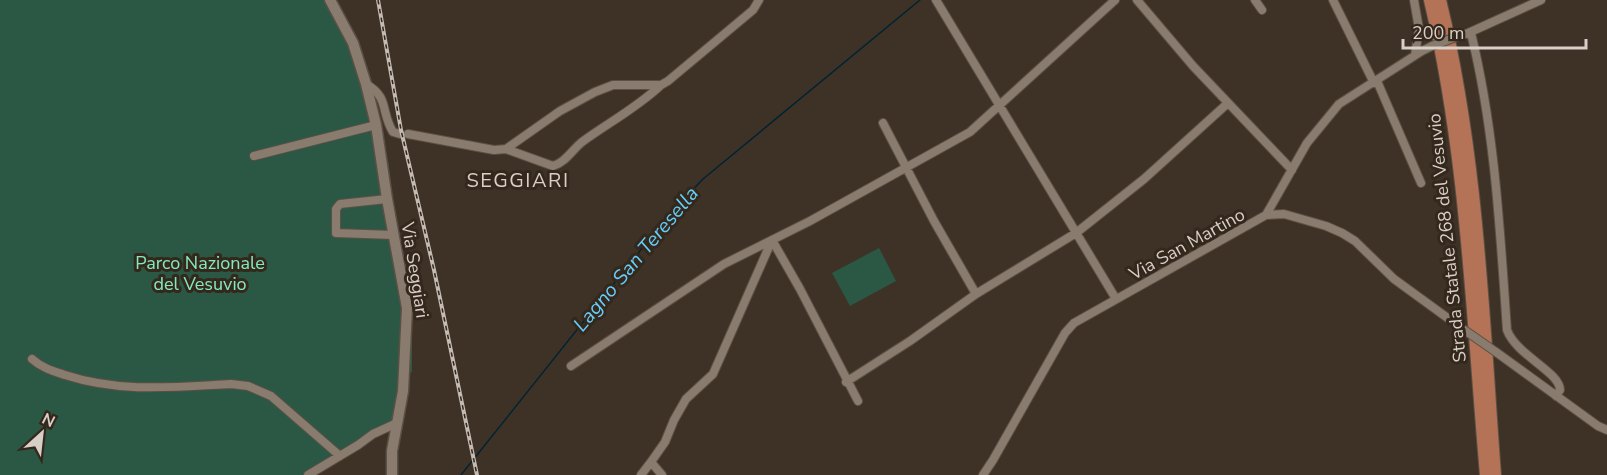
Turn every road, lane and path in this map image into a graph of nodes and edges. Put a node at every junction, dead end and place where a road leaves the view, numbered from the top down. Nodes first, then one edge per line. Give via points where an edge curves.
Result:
1 (330, 0) edge
2 (759, 0) edge
3 (936, 0) edge
4 (1115, 0) edge
5 (1137, 0) edge
6 (1255, 0) edge
7 (1333, 0) edge
8 (1414, 0) edge
9 (1430, 0) edge
10 (1440, 0) edge
11 (1541, 0) edge
12 (1262, 10) dead end
13 (1471, 33) junction
14 (1415, 55) junction
15 (1375, 82) junction
16 (366, 84) junction
17 (661, 85) junction
18 (1228, 102) junction
19 (999, 105) junction
20 (371, 106) junction
21 (383, 110) junction
22 (884, 123) dead end
23 (376, 125) junction
24 (506, 148) junction
25 (254, 156) dead end
26 (907, 168) junction
27 (1292, 170) junction
28 (1421, 183) dead end
29 (387, 199) junction
30 (1266, 215) junction
31 (1076, 233) junction
32 (393, 235) junction
33 (772, 240) junction
34 (976, 294) junction
35 (1116, 299) junction
36 (32, 359) dead end
37 (571, 366) dead end
38 (846, 382) junction
39 (1556, 396) junction
40 (858, 401) dead end
41 (397, 423) junction
42 (1607, 430) edge
43 (340, 456) junction
44 (651, 462) junction
45 (308, 475) edge
46 (392, 475) edge
47 (641, 475) edge
48 (662, 475) edge
49 (983, 475) edge
50 (1486, 475) edge
51 (1495, 475) edge

1 - 16 main road, Via Seggiari via 353,43
2 - 17 street via 753,10
3 - 19 street
4 - 19 street
5 - 18 street
6 - 12 street
7 - 15 street
8 - 14 street via 1419,29
9 - 50 highway, Strada Statale 268 del Vesuvio via 1449,87 1461,170
10 - 51 highway, Strada Statale 268 del Vesuvio via 1461,96 1471,170
11 - 13 street
13 - 14 street, bridge
13 - 39 street via 1497,187 1507,330 1520,351 1557,380 1560,390
14 - 15 street
15 - 27 street via 1339,104
15 - 28 street
16 - 20 main road, Via Seggiari
16 - 21 street via 378,92
17 - 24 street via 613,84 560,111
17 - 24 street via 559,164 554,166
18 - 27 street
18 - 31 street via 1144,179
19 - 26 street via 970,132
19 - 31 street
20 - 21 street
20 - 23 main road, Via Seggiari
21 - 24 street via 393,132 494,150
22 - 26 street
23 - 25 street
23 - 29 main road, Via Seggiari
26 - 33 street
26 - 34 street
27 - 30 street
29 - 32 main road, Via Seggiari
29 - 32 street via 340,204 336,209 336,233
30 - 35 street, Via San Martino
30 - 39 street, Via San Martino, bridge via 1284,214 1326,226 1355,241 1394,279
31 - 34 street
31 - 35 street
32 - 41 main road, Via Seggiari via 407,308 403,391
33 - 37 street via 724,264
33 - 38 street
33 - 44 street via 713,374 686,399
34 - 38 street
35 - 49 street, Via San Martino via 1074,323 1065,333
36 - 43 street via 41,367 91,383 128,387 248,386 272,396
38 - 40 street
39 - 42 street, Via San Martino
41 - 43 street
41 - 46 main road, Via Seggiari
43 - 45 street
44 - 47 street
44 - 48 street

